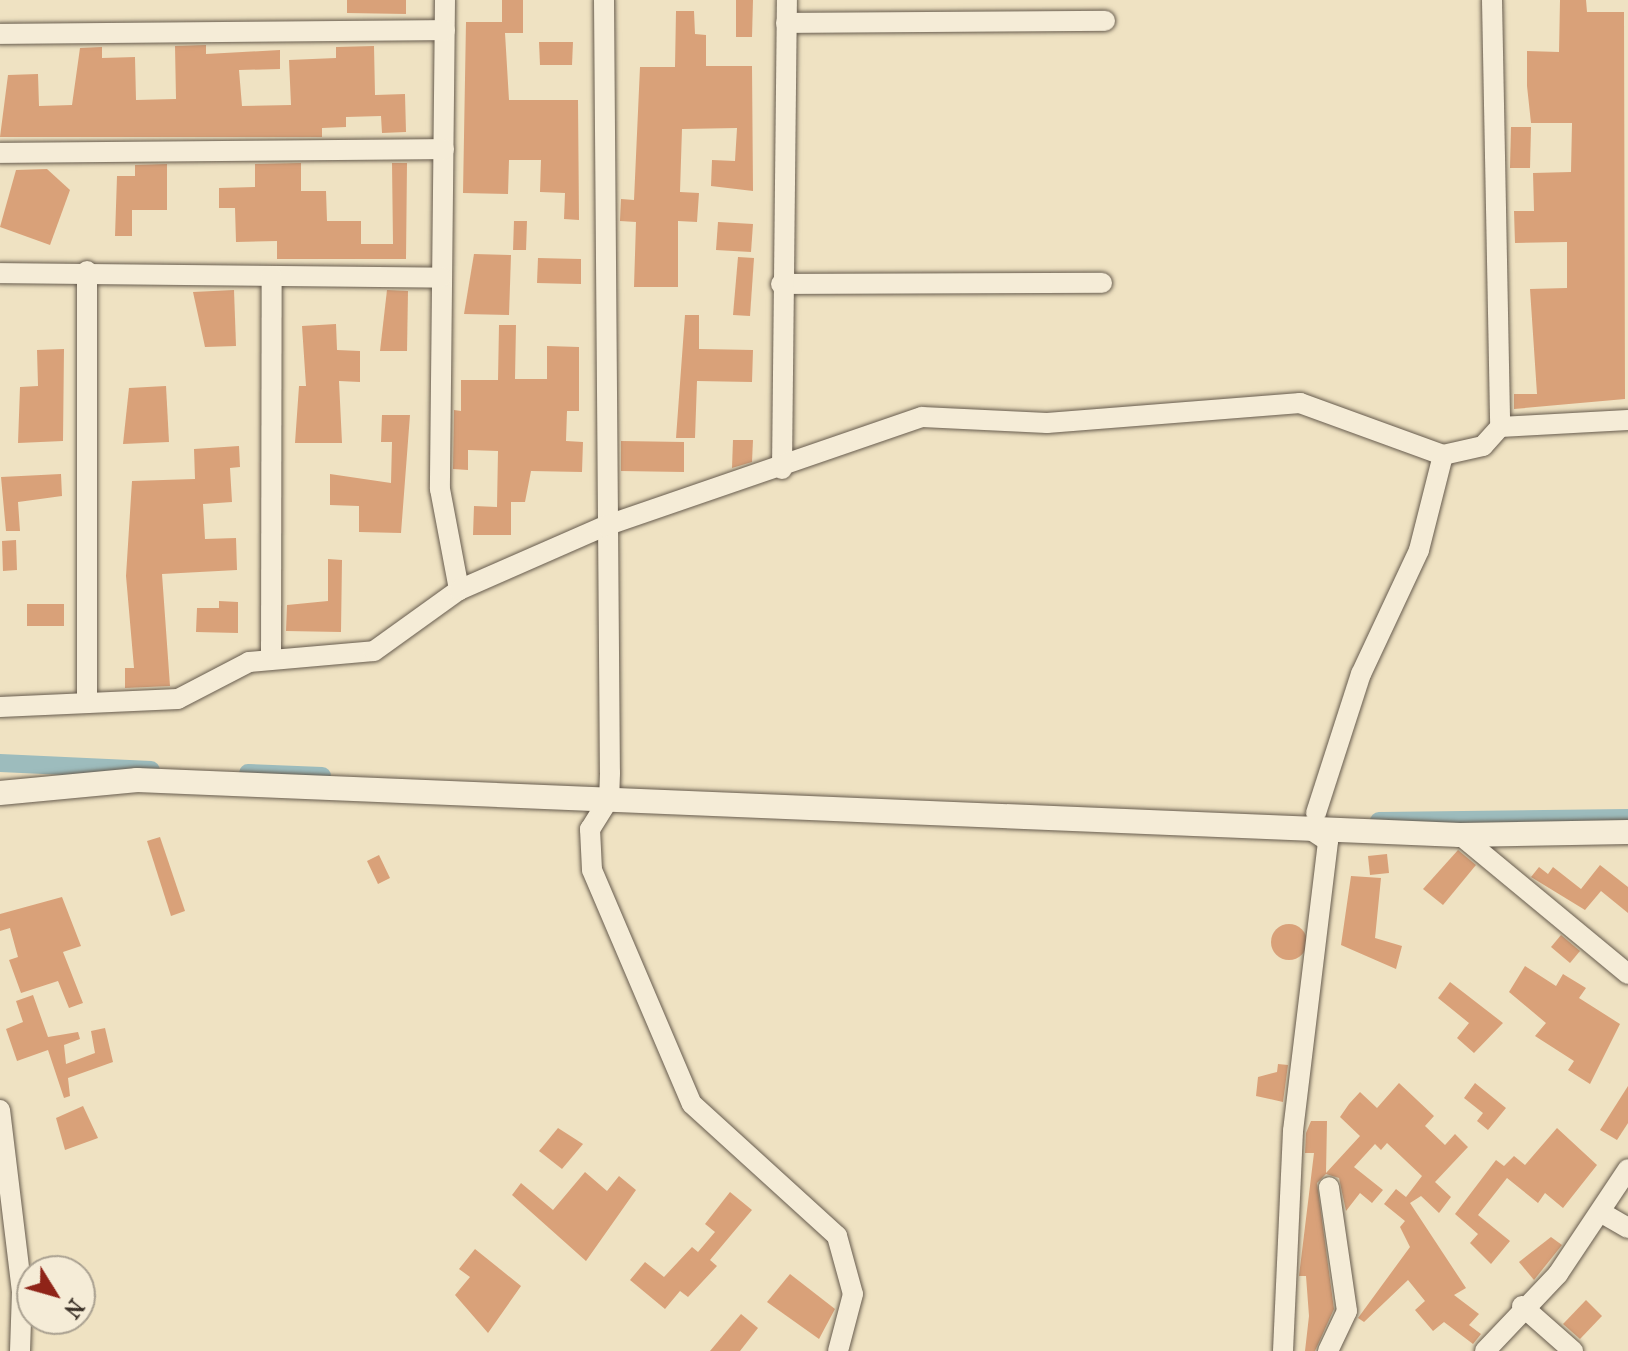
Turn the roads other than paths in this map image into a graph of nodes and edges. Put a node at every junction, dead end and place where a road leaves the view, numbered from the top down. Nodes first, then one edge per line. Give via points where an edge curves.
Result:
1 (445, 0) edge
2 (604, 0) edge
3 (787, 0) edge
4 (1492, 0) edge
5 (1105, 21) dead end
6 (786, 23) junction
7 (445, 30) junction
8 (0, 34) edge
9 (444, 149) junction
10 (0, 153) edge
11 (87, 271) junction
12 (0, 273) edge
13 (272, 276) junction
14 (441, 278) junction
15 (1102, 283) dead end
16 (781, 284) junction
17 (1628, 420) edge
18 (1500, 427) junction
19 (1443, 455) junction
20 (782, 469) junction
21 (605, 526) junction
22 (459, 590) junction
23 (271, 658) junction
24 (87, 703) junction
25 (0, 707) edge
26 (0, 793) edge
27 (609, 799) junction
28 (1308, 818) junction
29 (1628, 832) edge
30 (1460, 835) junction
31 (1628, 974) edge
32 (0, 1110) edge
33 (1628, 1169) edge
34 (1329, 1187) dead end
35 (1602, 1213) junction
36 (1628, 1228) edge
37 (1522, 1306) junction
38 (20, 1351) edge
39 (838, 1351) edge
40 (1283, 1351) edge
41 (1328, 1351) edge
42 (1485, 1351) edge
43 (1573, 1351) edge

1 - 7 street
2 - 21 street
3 - 6 street
4 - 18 street
5 - 6 street
6 - 16 street
7 - 8 street
7 - 9 street
9 - 10 street
9 - 14 street
11 - 12 street
11 - 13 street
11 - 24 street
13 - 14 street
13 - 23 street
14 - 22 street via 440,489
15 - 16 street
16 - 20 street
17 - 18 street
18 - 19 street via 1483,446
19 - 20 street via 1300,403 1047,423 922,417
19 - 28 street via 1419,550 1361,674
20 - 21 street
21 - 22 street
21 - 27 street
22 - 23 street via 374,651
23 - 24 street via 178,699
24 - 25 street
26 - 27 street via 137,780
27 - 28 street
27 - 39 street via 590,829 592,870 627,961 692,1104 837,1236 853,1294
28 - 30 street
28 - 40 street via 1328,841 1293,1131
29 - 30 street
30 - 31 street
32 - 38 street via 22,1291
33 - 35 street
34 - 41 street via 1347,1311
35 - 36 street
35 - 37 street via 1558,1274
37 - 42 street
37 - 43 street

